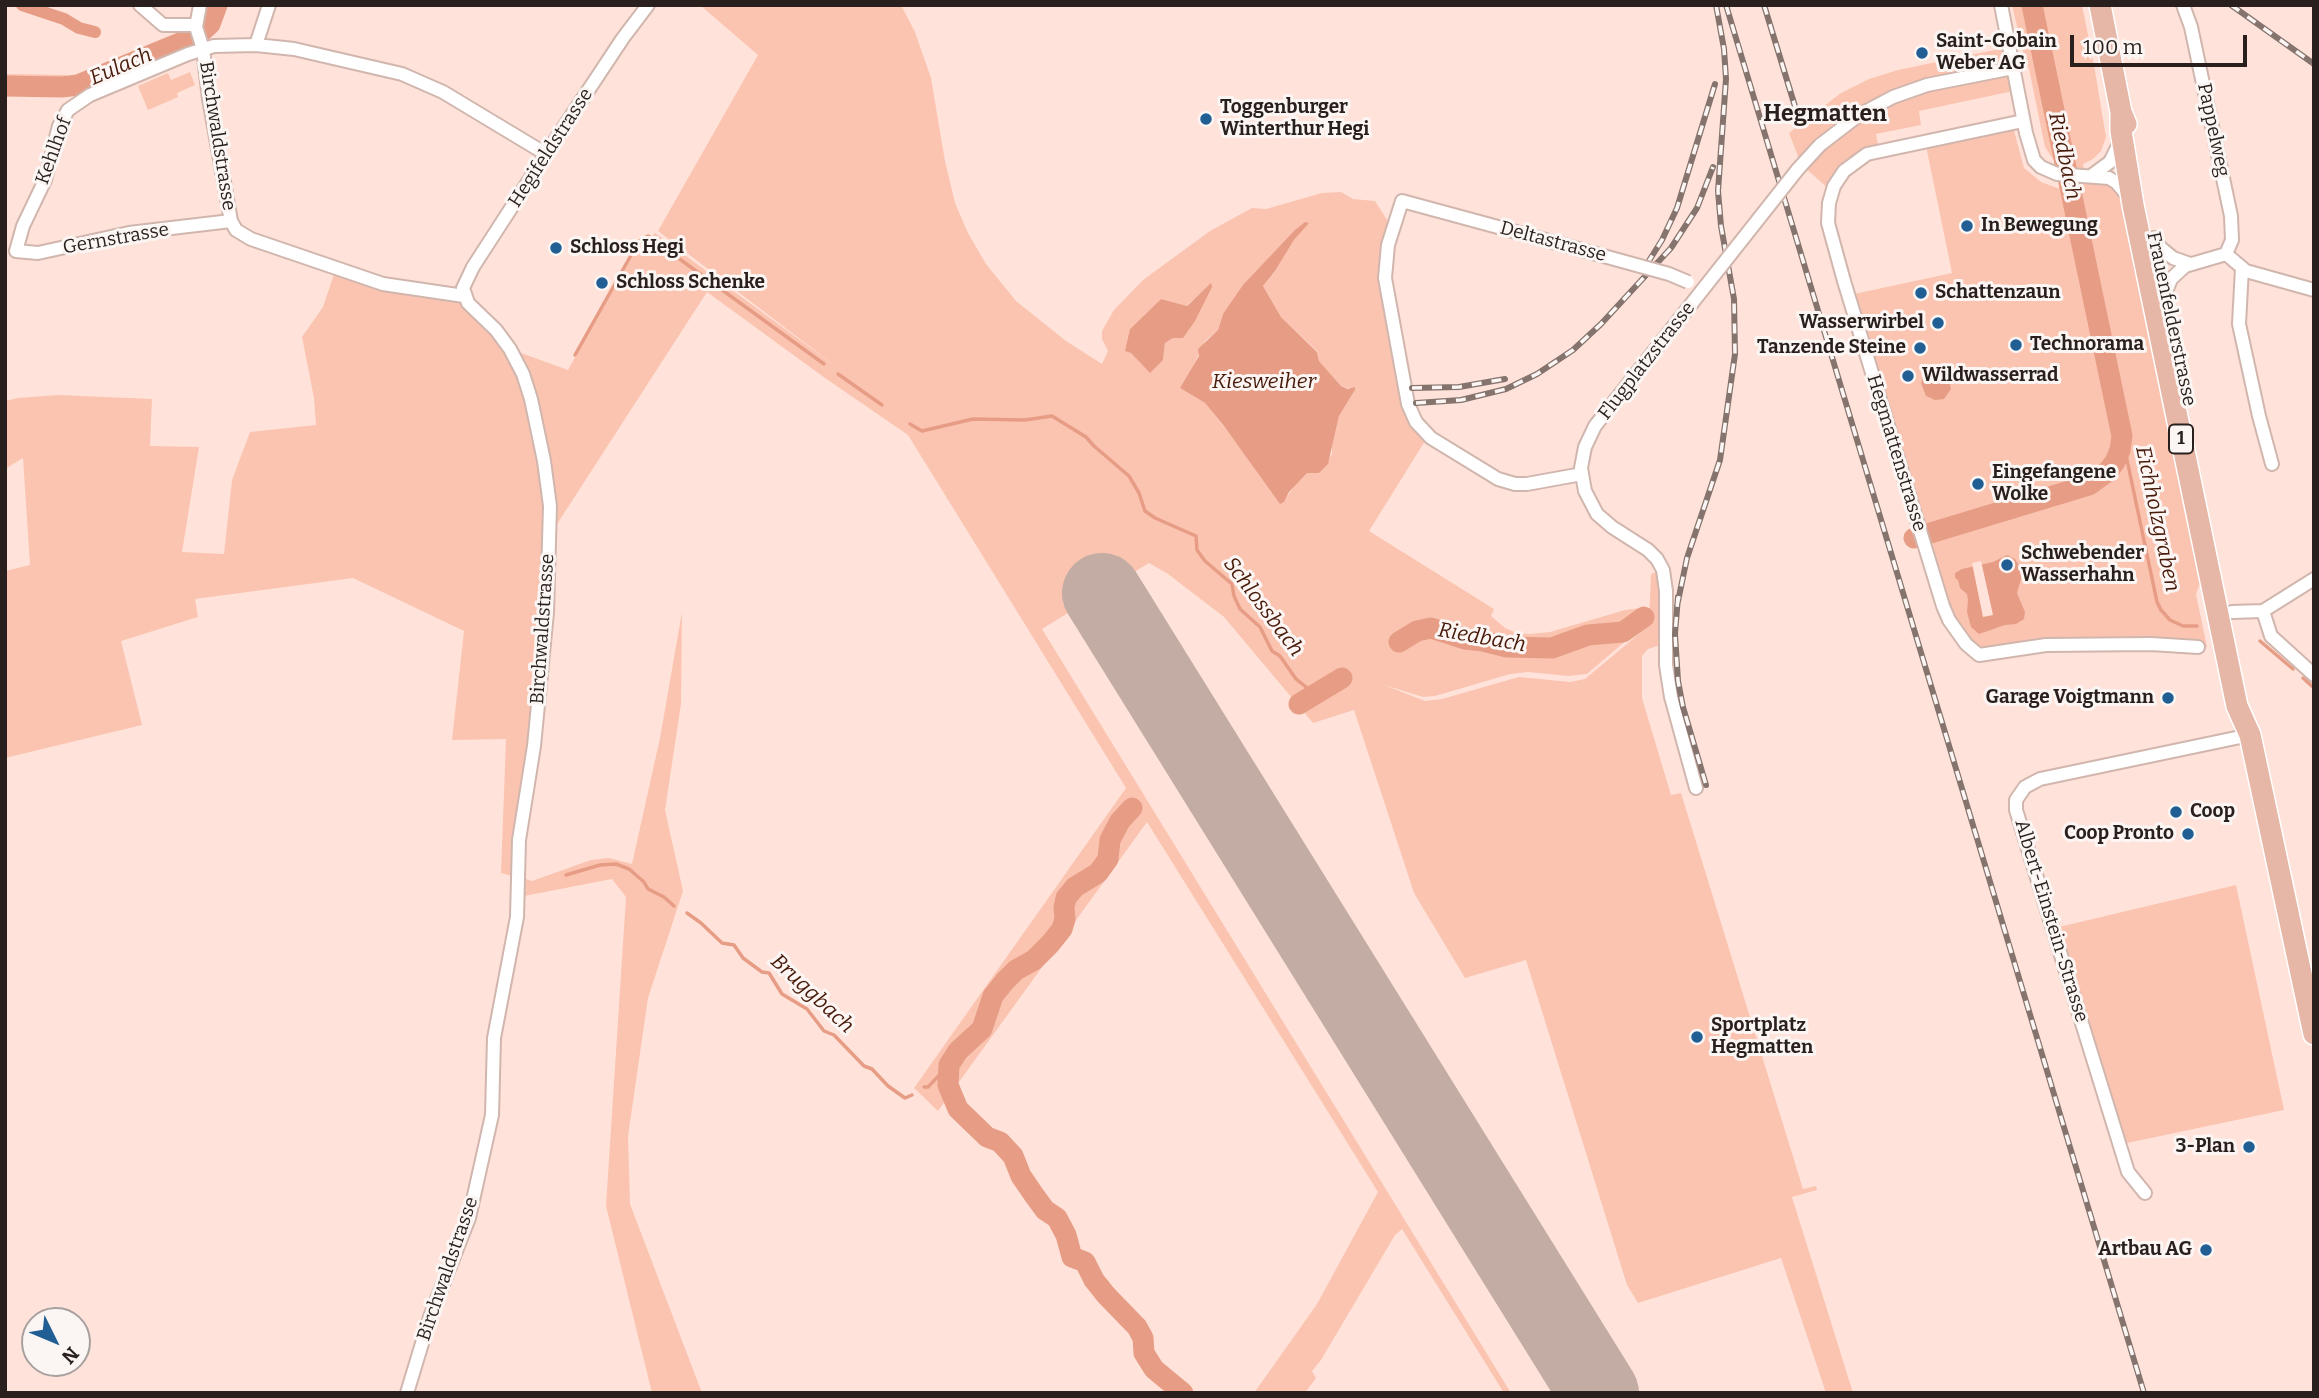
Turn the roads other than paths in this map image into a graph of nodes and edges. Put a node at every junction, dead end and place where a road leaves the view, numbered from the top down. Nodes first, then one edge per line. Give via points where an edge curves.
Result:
1 (140, 5) edge
2 (200, 5) edge
3 (269, 5) edge
4 (648, 5) edge
5 (2001, 5) edge
6 (2100, 5) edge
7 (2183, 5) edge
8 (199, 36) junction
9 (256, 46) junction
10 (2013, 68) junction
11 (2023, 121) junction
12 (2121, 122) junction
13 (546, 154) junction
14 (2085, 176) junction
15 (2133, 205) junction
16 (231, 221) junction
17 (2154, 238) junction
18 (16, 251) junction
19 (2226, 254) junction
20 (5, 260) edge
21 (2190, 264) junction
22 (2242, 268) junction
23 (2314, 290) edge
24 (1701, 292) junction
25 (2166, 292) junction
26 (464, 296) junction
27 (2272, 464) dead end
28 (1582, 474) junction
29 (2314, 579) edge
30 (2232, 611) junction
31 (2263, 611) junction
32 (2198, 647) dead end
33 (2314, 675) edge
34 (2250, 735) junction
35 (1696, 788) dead end
36 (2314, 1034) edge
37 (2145, 1194) dead end
38 (407, 1393) edge

1 - 8 street via 163,25
2 - 8 street, Birchwaldstrasse
3 - 9 street
4 - 13 street, Hegifeldstrasse
5 - 10 street
6 - 12 main road, Frauenfelderstrasse / 1
7 - 19 street, Pappelweg via 2231,216 2232,240
8 - 9 street via 221,45
8 - 16 street, Birchwaldstrasse
8 - 18 street, Kehlhof via 68,110
9 - 13 street via 304,51 412,77
10 - 11 street
10 - 24 street, Flugplatzstrasse, bridge via 1940,82 1893,97 1859,115 1798,169
11 - 14 street via 2034,160 2057,174
11 - 32 street, Hegmattenstrasse via 1867,154 1844,171 1830,197 1830,230 1946,614 1979,655 2046,645
12 - 14 street via 2113,158
12 - 15 main road, Frauenfelderstrasse / 1
12 - 17 main road, Frauenfelderstrasse / 1 via 2135,146
13 - 26 street, Hegifeldstrasse via 473,267
14 - 15 street via 2118,183
15 - 34 main road, Frauenfelderstrasse / 1 via 2237,706
16 - 18 street, Gernstrasse via 129,233 38,253
16 - 26 street, Birchwaldstrasse via 251,240 383,284
17 - 21 street via 2173,258
17 - 25 main road, Frauenfelderstrasse / 1
18 - 20 street
19 - 21 street
19 - 22 street
21 - 25 street via 2176,273
22 - 23 street
22 - 27 street via 2239,324
24 - 28 street, Flugplatzstrasse via 1595,426 1585,447
24 - 28 street, Deltastrasse, bridge via 1669,274 1402,201 1388,245 1385,278 1405,394 1416,422 1437,442 1504,482 1527,484
25 - 30 main road, Frauenfelderstrasse / 1
26 - 38 street, Birchwaldstrasse via 510,349 531,399 550,506 547,612 519,840 517,917 494,1038 492,1115 469,1218 430,1317
28 - 35 street via 1600,517 1648,551 1663,569 1666,665
29 - 31 street
30 - 31 street
30 - 34 main road, Frauenfelderstrasse / 1 via 2252,710
31 - 33 street via 2271,636
34 - 36 main road, Frauenfelderstrasse / 1
34 - 37 street, Albert-Einstein-Strasse via 2040,779 2025,787 2016,800 2128,1172

